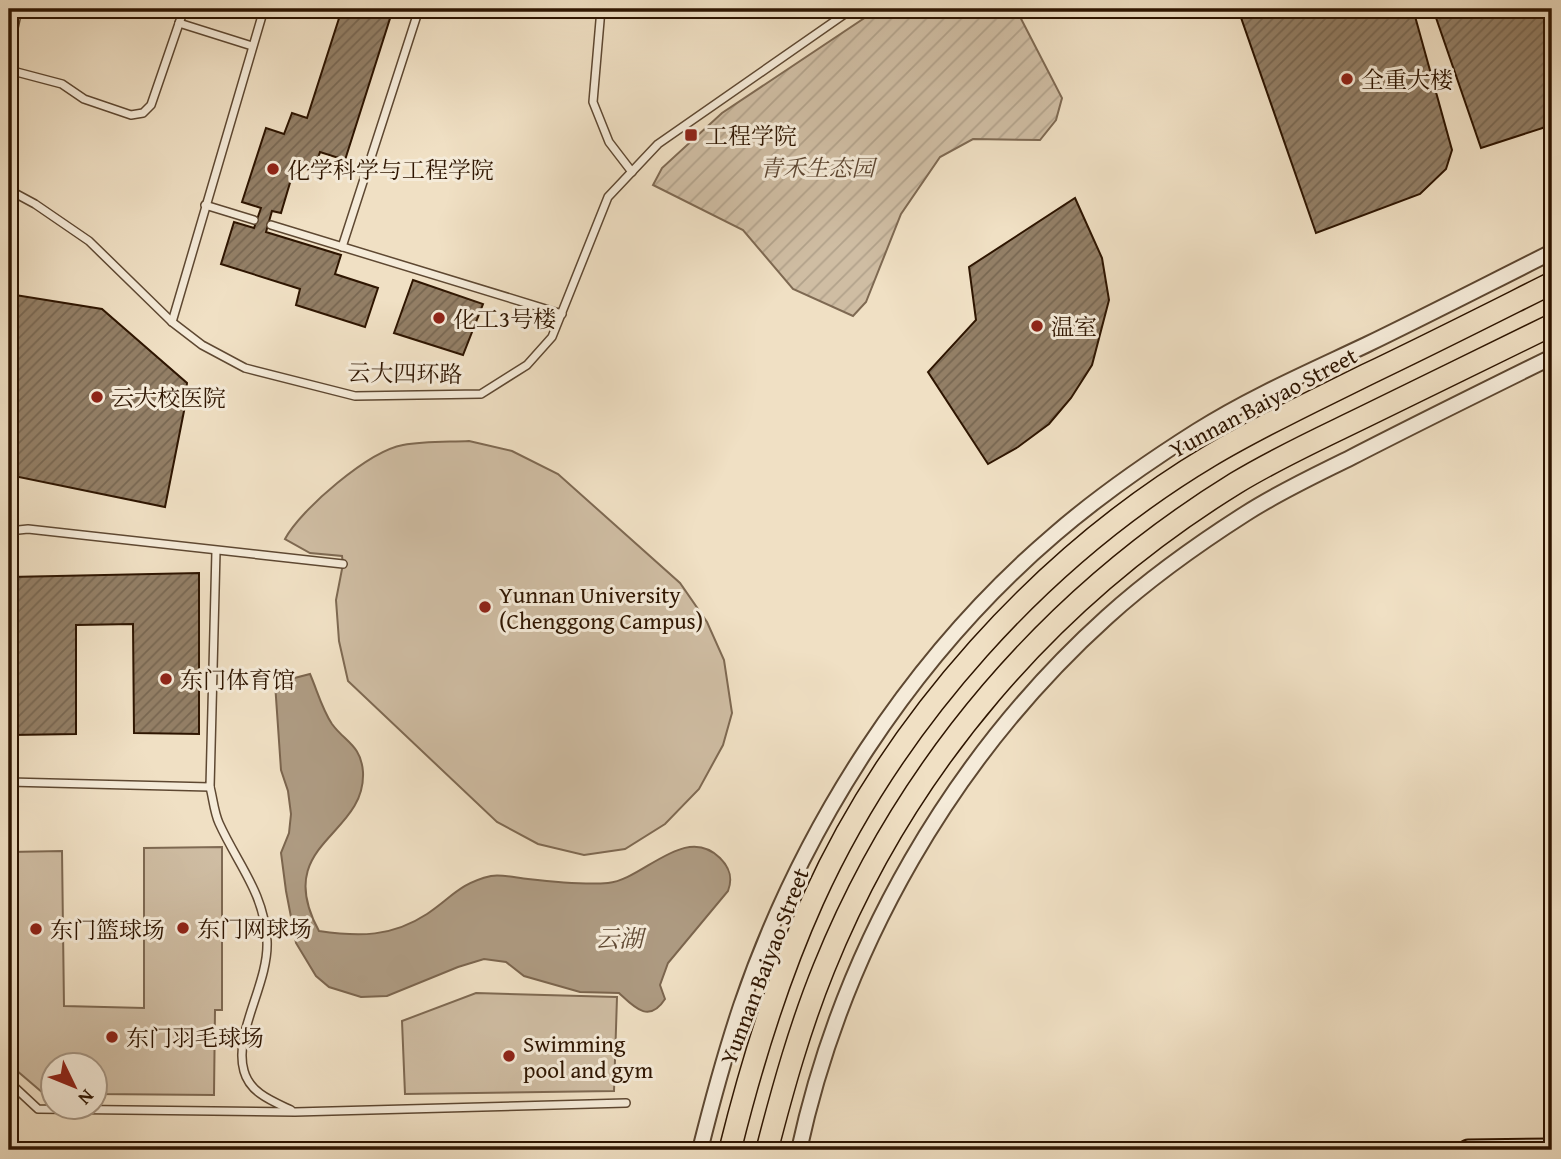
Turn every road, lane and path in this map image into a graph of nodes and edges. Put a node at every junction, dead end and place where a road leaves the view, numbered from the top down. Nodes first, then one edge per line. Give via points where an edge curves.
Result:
1 (18, 9) edge
2 (184, 9) edge
3 (264, 9) edge
4 (419, 9) edge
5 (601, 9) edge
6 (852, 9) edge
7 (179, 23) junction
8 (252, 46) junction
9 (9, 51) edge
10 (9, 70) edge
11 (632, 172) junction
12 (9, 190) edge
13 (205, 205) junction
14 (254, 220) dead end
15 (271, 225) dead end
16 (342, 247) junction
17 (1552, 252) edge
18 (1552, 283) edge
19 (562, 314) junction
20 (172, 322) junction
21 (1552, 325) edge
22 (1552, 357) edge
23 (9, 531) edge
24 (216, 551) junction
25 (343, 564) dead end
26 (9, 782) edge
27 (210, 787) junction
28 (9, 1082) edge
29 (626, 1103) dead end
30 (295, 1112) junction
31 (1552, 1149) edge
32 (700, 1150) edge
33 (730, 1150) edge
34 (767, 1150) edge
35 (799, 1150) edge
36 (1468, 1150) edge

1 - 9 lane
2 - 7 lane
3 - 8 lane
4 - 16 lane
5 - 11 lane via 593,102 609,142
6 - 11 lane, 云大四环路 via 658,144
7 - 8 lane
7 - 10 lane via 151,105 143,113 131,115 84,99 62,85
8 - 13 lane
11 - 19 lane, 云大四环路 via 608,197
12 - 20 lane, 云大四环路 via 89,241
13 - 14 lane
13 - 20 lane
15 - 16 lane
16 - 19 lane
17 - 32 street via 1200,429 1055,534 983,603 918,678 861,759 808,851 742,1004
18 - 33 main road, Yunnan Baiyao Street via 1209,456 1124,514 1046,580 977,650 910,734 858,814 813,899 771,1006
19 - 20 lane, 云大四环路 via 552,337 527,365 481,394 429,396 355,396 245,369
21 - 34 main road via 1237,483 1104,579 1046,631 989,692 884,846 825,966
22 - 35 street via 1247,513 1108,616 1044,679 980,755 893,895 833,1029
23 - 24 lane via 28,528
24 - 25 lane
24 - 27 lane
26 - 27 lane
27 - 30 lane via 218,821 253,884 267,943 263,980 242,1044 244,1072 259,1095
28 - 30 lane via 38,1109
29 - 30 lane
31 - 36 main road

